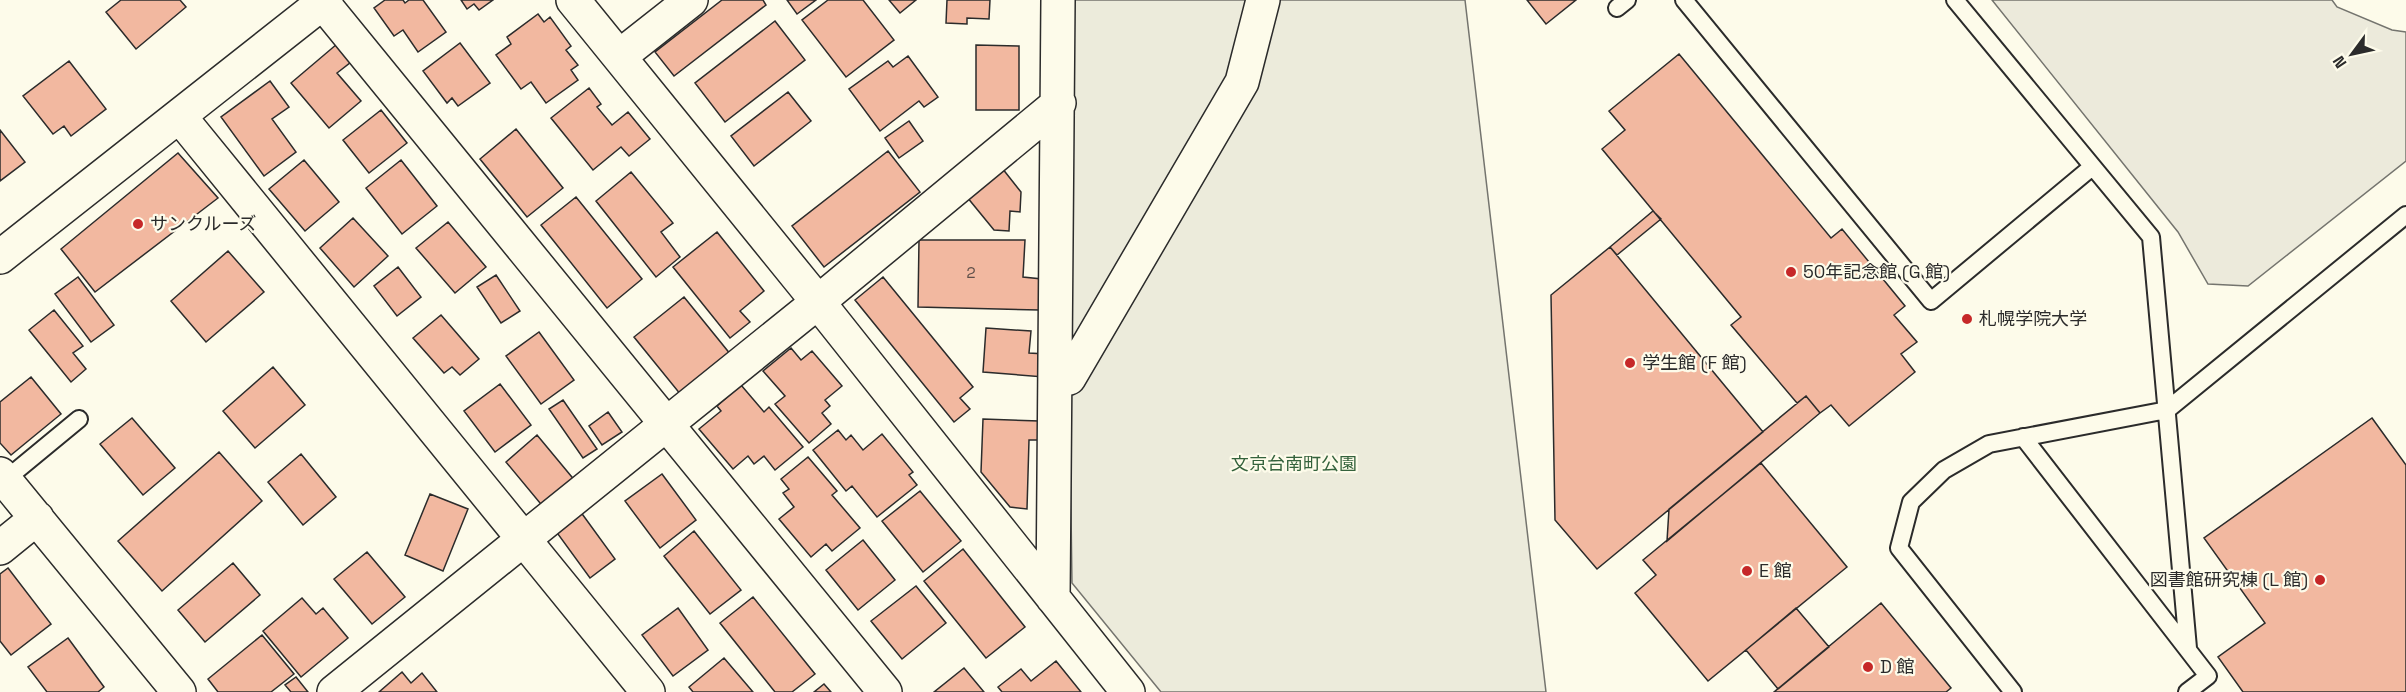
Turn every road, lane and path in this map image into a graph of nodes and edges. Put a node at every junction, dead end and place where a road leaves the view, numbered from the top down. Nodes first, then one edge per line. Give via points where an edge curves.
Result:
1 (573, 0) edge
2 (692, 0) edge
3 (1058, 0) edge
4 (1263, 0) edge
5 (1684, 0) edge
6 (1955, 0) edge
7 (324, 1) edge
8 (620, 56) junction
9 (1059, 103) junction
10 (180, 117) junction
11 (2092, 167) junction
12 (2406, 215) edge
13 (0, 257) edge
14 (818, 302) junction
15 (1069, 378) dead end
16 (2167, 410) junction
17 (79, 419) dead end
18 (665, 423) junction
19 (2023, 437) junction
20 (3, 477) edge
21 (37, 518) junction
22 (523, 539) junction
23 (0, 548) edge
24 (1053, 598) junction
25 (2188, 648) junction
26 (167, 688) edge
27 (334, 692) edge
28 (648, 692) edge
29 (885, 692) edge
30 (1128, 692) edge
31 (2013, 692) edge
32 (2187, 692) edge

1 - 8 street
2 - 8 street
3 - 9 street
4 - 15 street via 1242,82
5 - 11 lane via 1931,301
6 - 11 lane
7 - 10 street
7 - 18 street
8 - 14 street
9 - 14 street
9 - 24 street
10 - 13 street
10 - 22 street
11 - 16 lane via 2151,237
12 - 16 lane
14 - 18 street
14 - 24 street
16 - 19 lane
16 - 25 lane
17 - 20 lane
18 - 22 street
18 - 29 street
19 - 25 lane
19 - 31 lane via 1989,444 1944,470 1911,502 1899,548
20 - 21 street
21 - 23 street
21 - 26 street
22 - 27 street
22 - 28 street
24 - 30 street
25 - 32 lane via 2208,676

